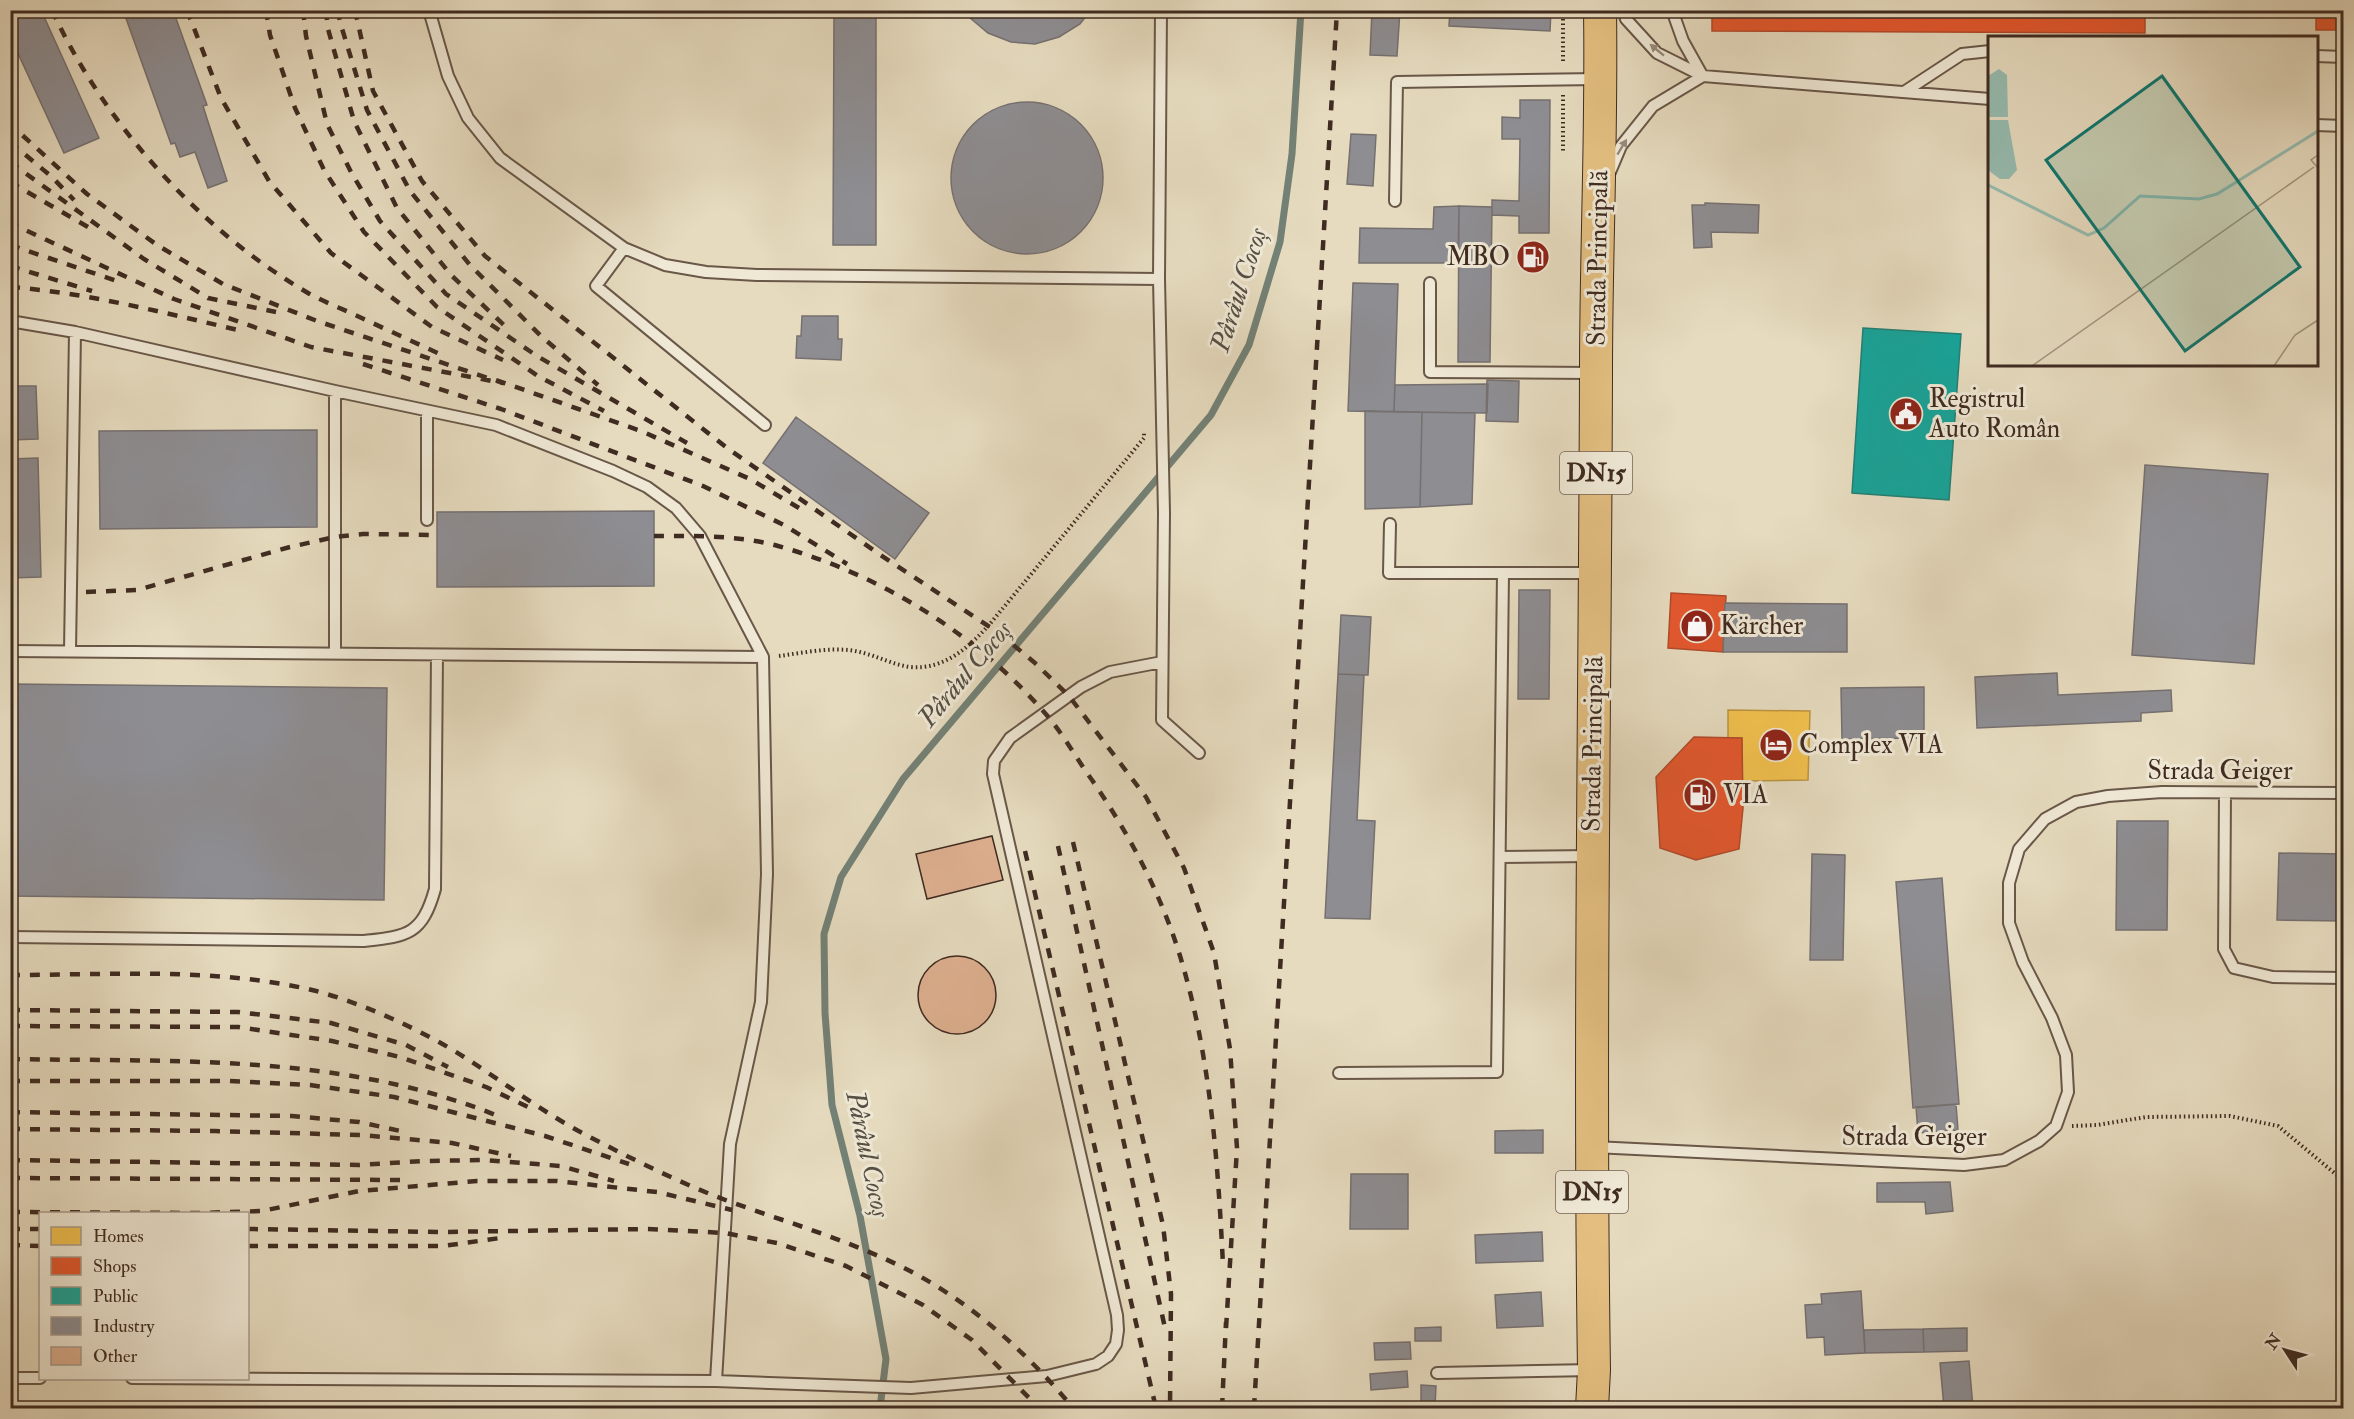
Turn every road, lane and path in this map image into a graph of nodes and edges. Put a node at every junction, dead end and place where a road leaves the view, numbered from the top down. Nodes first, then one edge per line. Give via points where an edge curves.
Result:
1 (429, 10) edge
2 (1161, 10) edge
3 (1600, 10) edge
4 (1623, 10) edge
5 (1672, 10) edge
6 (1988, 51) edge
7 (2318, 56) edge
8 (2343, 57) edge
9 (1703, 76) junction
10 (1601, 79) junction
11 (1904, 92) junction
12 (1988, 99) edge
13 (2318, 125) edge
14 (2343, 126) edge
15 (1598, 200) junction
16 (1395, 201) dead end
17 (624, 248) junction
18 (1159, 279) junction
19 (1430, 283) dead end
20 (10, 321) edge
21 (75, 332) junction
22 (1596, 373) junction
23 (335, 391) junction
24 (428, 411) junction
25 (765, 425) dead end
26 (1144, 427) dead end
27 (427, 520) dead end
28 (1390, 524) dead end
29 (1503, 573) junction
30 (1594, 573) junction
31 (10, 651) edge
32 (70, 651) junction
33 (335, 654) junction
34 (437, 656) junction
35 (763, 657) junction
36 (1162, 662) junction
37 (1199, 753) dead end
38 (2225, 793) junction
39 (2343, 793) edge
40 (1592, 856) junction
41 (1500, 857) junction
42 (10, 937) edge
43 (2343, 978) edge
44 (1339, 1073) dead end
45 (2056, 1126) junction
46 (1593, 1147) junction
47 (2343, 1181) edge
48 (1594, 1370) junction
49 (1437, 1373) dead end
50 (10, 1378) edge
51 (39, 1378) edge
52 (249, 1379) edge
53 (716, 1381) junction
54 (1592, 1408) edge

1 - 17 lane via 448,76 468,118 500,158
2 - 18 lane
3 - 10 main road, DN15
9 -> 4 lane via 1657,53 1626,19
5 - 9 lane via 1683,41
6 - 11 lane via 1962,54
7 - 8 lane
9 - 11 lane
15 -> 9 lane via 1621,146 1653,106
10 - 15 main road, Strada Principală / DN15
10 - 16 lane via 1397,82
11 - 12 lane
13 - 14 lane
15 - 22 main road, Strada Principală / DN15
17 - 18 lane via 665,265 716,273
17 - 25 lane via 596,286
18 - 36 lane via 1164,513
19 - 22 lane via 1430,372
20 - 21 lane
21 - 23 lane
21 - 32 lane
22 - 30 main road, Strada Principală / DN15
23 - 24 lane
23 - 33 lane
24 - 27 lane
24 - 35 lane via 496,425 647,486 676,508 699,536
26 - 35 path via 1144,438 1137,447 989,625 957,655 937,665 910,667 847,650
28 - 29 lane via 1389,573
29 - 30 lane
29 - 41 lane
30 - 40 main road, Strada Principală / DN15
31 - 32 lane
32 - 33 lane
33 - 34 lane
34 - 35 lane
34 - 42 lane via 435,889 428,914 413,931 363,941
35 - 53 lane via 767,874 761,1002 730,1144
36 - 37 lane via 1162,720
36 - 53 lane via 1110,672 1081,687 1010,738 994,761 993,774 1117,1315 1116,1344 1096,1364 1047,1377 911,1388
38 - 39 lane, Strada Geiger
38 - 43 lane via 2224,949 2234,968 2273,977
38 - 45 lane, Strada Geiger via 2162,792 2076,801 2045,819 2019,849 2008,884 2009,923 2066,1055 2068,1092
40 - 41 lane
40 - 46 main road, Strada Principală / DN15
41 - 44 lane via 1497,1072
45 - 46 lane, Strada Geiger via 2039,1141 2004,1160 1964,1165
45 - 47 path via 2097,1125 2146,1117 2230,1116 2278,1126
46 - 48 main road, Strada Principală / DN15
48 - 49 lane
48 - 54 main road, Strada Principală / DN15
50 - 51 lane
52 - 53 lane

